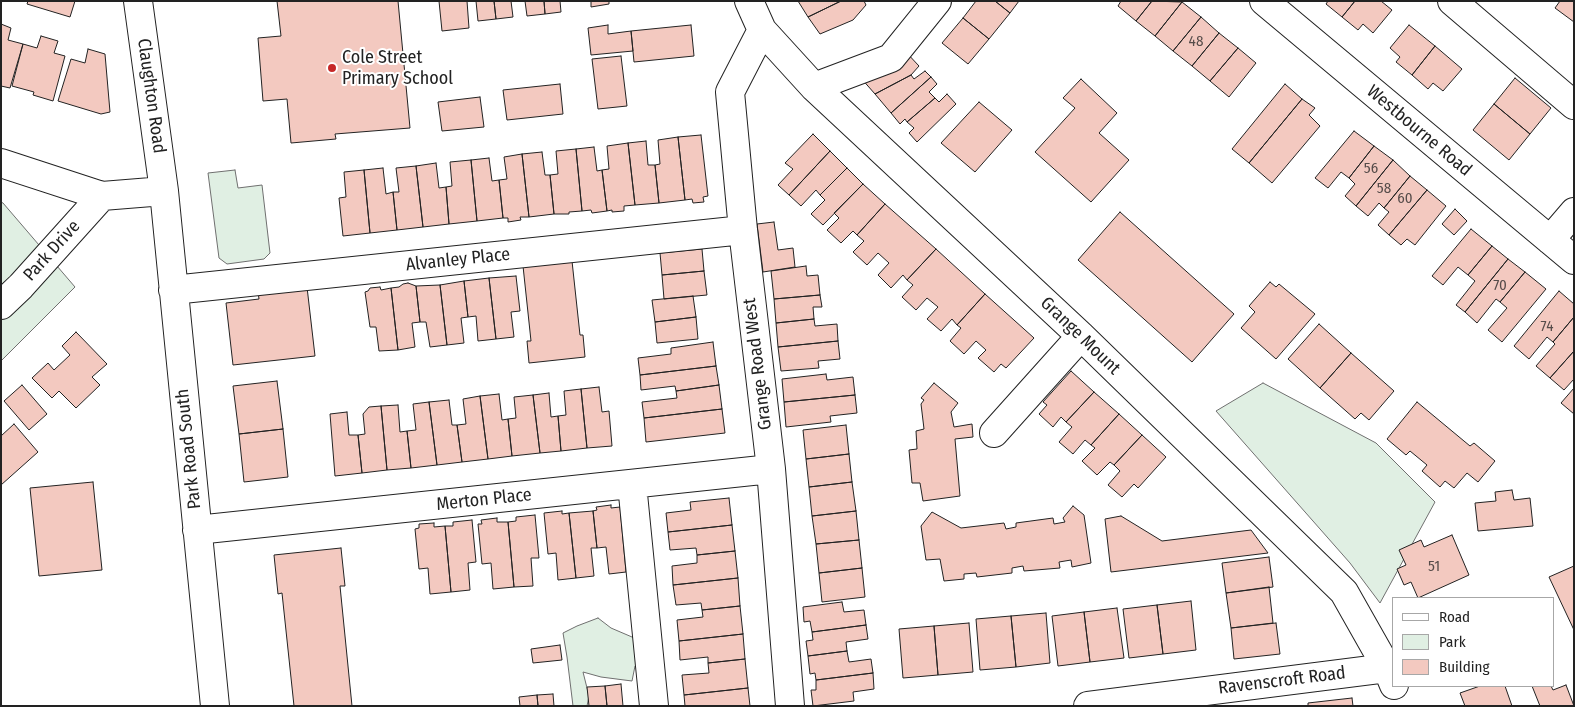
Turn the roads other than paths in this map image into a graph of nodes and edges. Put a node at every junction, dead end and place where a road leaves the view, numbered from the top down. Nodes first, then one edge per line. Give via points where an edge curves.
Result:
1 (138, 1) edge
2 (749, 1) edge
3 (937, 1) edge
4 (1264, 1) edge
5 (1452, 1) edge
6 (762, 30) junction
7 (814, 87) junction
8 (1574, 105) edge
9 (1, 163) edge
10 (164, 192) junction
11 (102, 196) junction
12 (1574, 212) edge
13 (743, 230) junction
14 (1550, 240) junction
15 (1574, 260) edge
16 (174, 290) junction
17 (1, 305) edge
18 (1081, 336) junction
19 (994, 433) dead end
20 (770, 469) junction
21 (632, 484) junction
22 (197, 530) junction
23 (1391, 680) edge
24 (1394, 687) edge
25 (215, 706) edge
26 (654, 706) edge
27 (790, 706) edge
28 (1088, 706) edge
29 (1402, 706) edge

1 - 10 street, Claughton Road
2 - 6 street, Grange Mount
3 - 7 street via 891,58
4 - 14 street, Westbourne Road
5 - 8 street
6 - 7 street, Grange Mount
6 - 13 street, Grange Road West via 730,92
7 - 18 street, Grange Mount
9 - 11 street
10 - 11 street
10 - 16 street, Park Road South
11 - 17 street, Park Drive
12 - 14 street
13 - 16 street, Alvanley Place
13 - 20 street, Grange Road West
14 - 15 street, Westbourne Road
16 - 22 street, Park Road South
18 - 19 street
18 - 23 street, Grange Mount via 1344,592
20 - 21 street, Merton Place
20 - 27 street, Grange Road West
21 - 22 street, Merton Place
21 - 26 street
22 - 25 street, Park Road South
23 - 28 street, Ravenscroft Road
24 - 29 street, Grange Mount

